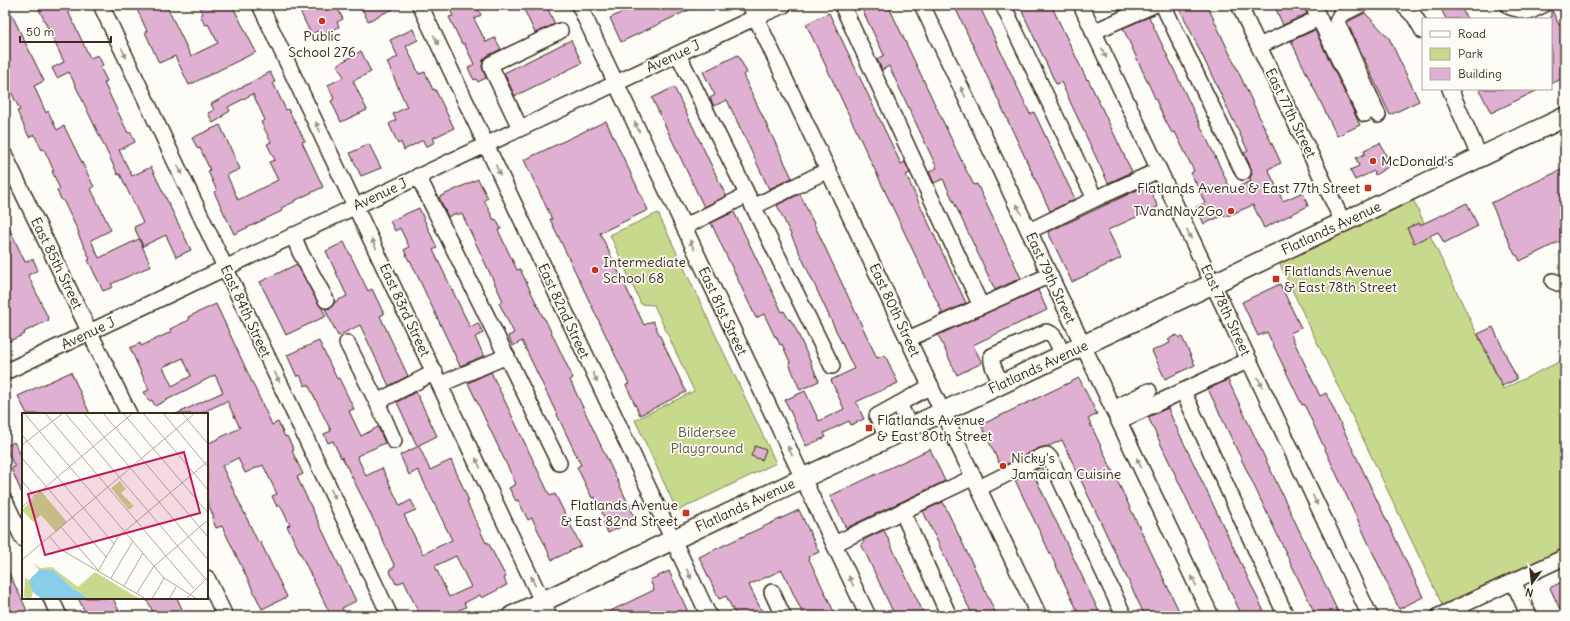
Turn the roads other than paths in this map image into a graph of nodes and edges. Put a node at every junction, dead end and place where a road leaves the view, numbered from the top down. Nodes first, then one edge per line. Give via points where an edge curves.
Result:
1 (101, 5) edge
2 (260, 5) edge
3 (420, 5) edge
4 (579, 5) edge
5 (784, 5) edge
6 (842, 5) edge
7 (922, 5) edge
8 (1003, 5) edge
9 (1081, 5) edge
10 (1154, 5) edge
11 (1162, 5) edge
12 (1239, 5) edge
13 (1360, 5) edge
14 (1403, 5) edge
15 (1508, 5) edge
16 (1543, 5) edge
17 (753, 11) edge
18 (1316, 11) edge
19 (1422, 29) edge
20 (560, 31) dead end
21 (1093, 32) junction
22 (1258, 46) junction
23 (678, 54) junction
24 (616, 83) junction
25 (1450, 90) edge
26 (1565, 118) edge
27 (520, 128) junction
28 (486, 145) junction
29 (5, 156) edge
30 (1480, 158) junction
31 (828, 170) junction
32 (1159, 170) junction
33 (1243, 172) dead end
34 (418, 176) junction
35 (1095, 199) junction
36 (750, 201) junction
37 (355, 206) junction
38 (1343, 222) junction
39 (684, 227) junction
40 (1029, 230) junction
41 (293, 235) junction
42 (226, 268) junction
43 (1050, 276) junction
44 (1213, 284) junction
45 (326, 300) dead end
46 (981, 306) junction
47 (90, 332) junction
48 (908, 339) junction
49 (347, 343) dead end
50 (1083, 346) junction
51 (1062, 355) junction
52 (507, 356) junction
53 (1249, 360) junction
54 (832, 366) dead end
55 (5, 372) edge
56 (438, 378) junction
57 (1002, 384) junction
58 (931, 386) junction
59 (1149, 391) dead end
60 (1183, 391) junction
61 (377, 402) junction
62 (899, 404) junction
63 (943, 412) junction
64 (129, 413) edge
65 (1116, 415) junction
66 (910, 427) junction
67 (887, 438) junction
68 (394, 441) dead end
69 (560, 463) dead end
70 (803, 478) junction
71 (976, 482) junction
72 (5, 501) edge
73 (902, 511) junction
74 (22, 537) edge
75 (672, 539) junction
76 (834, 544) junction
77 (1565, 557) edge
78 (208, 580) edge
79 (1513, 581) junction
80 (772, 592) dead end
81 (52, 599) edge
82 (546, 609) edge
83 (703, 614) edge
84 (60, 616) edge
85 (225, 616) edge
86 (390, 616) edge
87 (512, 616) edge
88 (783, 616) edge
89 (868, 616) edge
90 (950, 616) edge
91 (1039, 616) edge
92 (1124, 616) edge
93 (1211, 616) edge
94 (1286, 616) edge
95 (1370, 616) edge
96 (1439, 616) edge
97 (1529, 616) edge

1 -> 42 street, East 84th Street
37 -> 2 street, East 83rd Street
3 -> 28 street, East 82nd Street
4 - 24 street, East 81st Street
5 - 17 street, Avenue J
6 - 46 street
40 -> 7 street, East 79th Street
8 - 35 street
9 - 21 street, East 78th Street
10 - 21 street
11 - 33 street
12 - 22 street, East 77th Street
13 - 18 street via 1340,15 1337,22 1372,115
14 - 19 street via 1415,17
15 - 16 street via 1529,12
17 - 23 street, Avenue J
17 - 31 street, East 80th Street
18 - 22 street
20 - 27 street via 491,64
21 -> 32 street, East 78th Street
22 - 38 street, East 77th Street
23 - 24 street, Avenue J
23 - 36 street
24 - 27 street, Avenue J
39 -> 24 street, East 81st Street
25 - 30 street
26 - 30 main road, Flatlands Avenue
27 - 28 street, Avenue J
28 - 34 street, Avenue J
28 -> 75 street, East 82nd Street
29 - 47 street, East 85th Street
30 - 38 main road, Flatlands Avenue
31 - 36 street
31 - 48 street, East 80th Street
32 - 35 street
32 -> 44 street, East 78th Street
34 - 37 street, Avenue J
34 - 52 street
35 - 40 street
36 - 39 street
36 - 54 street
37 - 41 street, Avenue J
56 -> 37 street, East 83rd Street
38 - 44 main road, Flatlands Avenue
70 -> 39 street, East 81st Street
40 - 43 street, East 79th Street
41 - 42 street, Avenue J
41 - 45 street
42 - 47 street, Avenue J
42 -> 86 street, East 84th Street
43 - 46 street
43 - 50 street, East 79th Street
44 - 50 main road, Flatlands Avenue
44 - 53 street, East 78th Street
46 - 48 street
47 - 55 street, Avenue J
47 - 64 street, East 85th Street
48 - 58 street, East 80th Street
49 - 61 street
50 - 51 main road, Flatlands Avenue
50 - 65 street, East 79th Street
51 - 57 main road, Flatlands Avenue
51 - 57 street via 1054,336 1051,332 1046,332 992,356 992,365
52 - 56 street
52 - 69 street
53 - 60 street
53 -> 95 street, East 78th Street
56 - 61 street
82 -> 56 street, East 83rd Street
57 - 63 main road, Flatlands Avenue
58 - 62 street
58 - 63 street, East 80th Street
59 - 65 street
60 - 65 street
60 - 94 street
61 - 68 street
62 - 66 street
62 - 67 street via 877,416
63 - 66 main road, Flatlands Avenue
63 - 71 street, East 80th Street
93 -> 65 street, East 79th Street
66 - 67 main road, Flatlands Avenue
67 - 70 main road, Flatlands Avenue
70 - 75 main road, Flatlands Avenue
70 - 76 street, East 81st Street
71 - 73 street
71 - 91 street, East 80th Street
71 - 92 street via 1043,456 1050,458
72 - 74 street
73 - 76 street
73 - 90 street
75 - 82 main road, Flatlands Avenue
75 -> 83 street, East 82nd Street
89 -> 76 street, East 81st Street
77 - 79 street
78 - 85 street
79 - 96 street
79 - 97 street
80 - 88 street
81 - 84 street
82 - 87 main road, Flatlands Avenue

